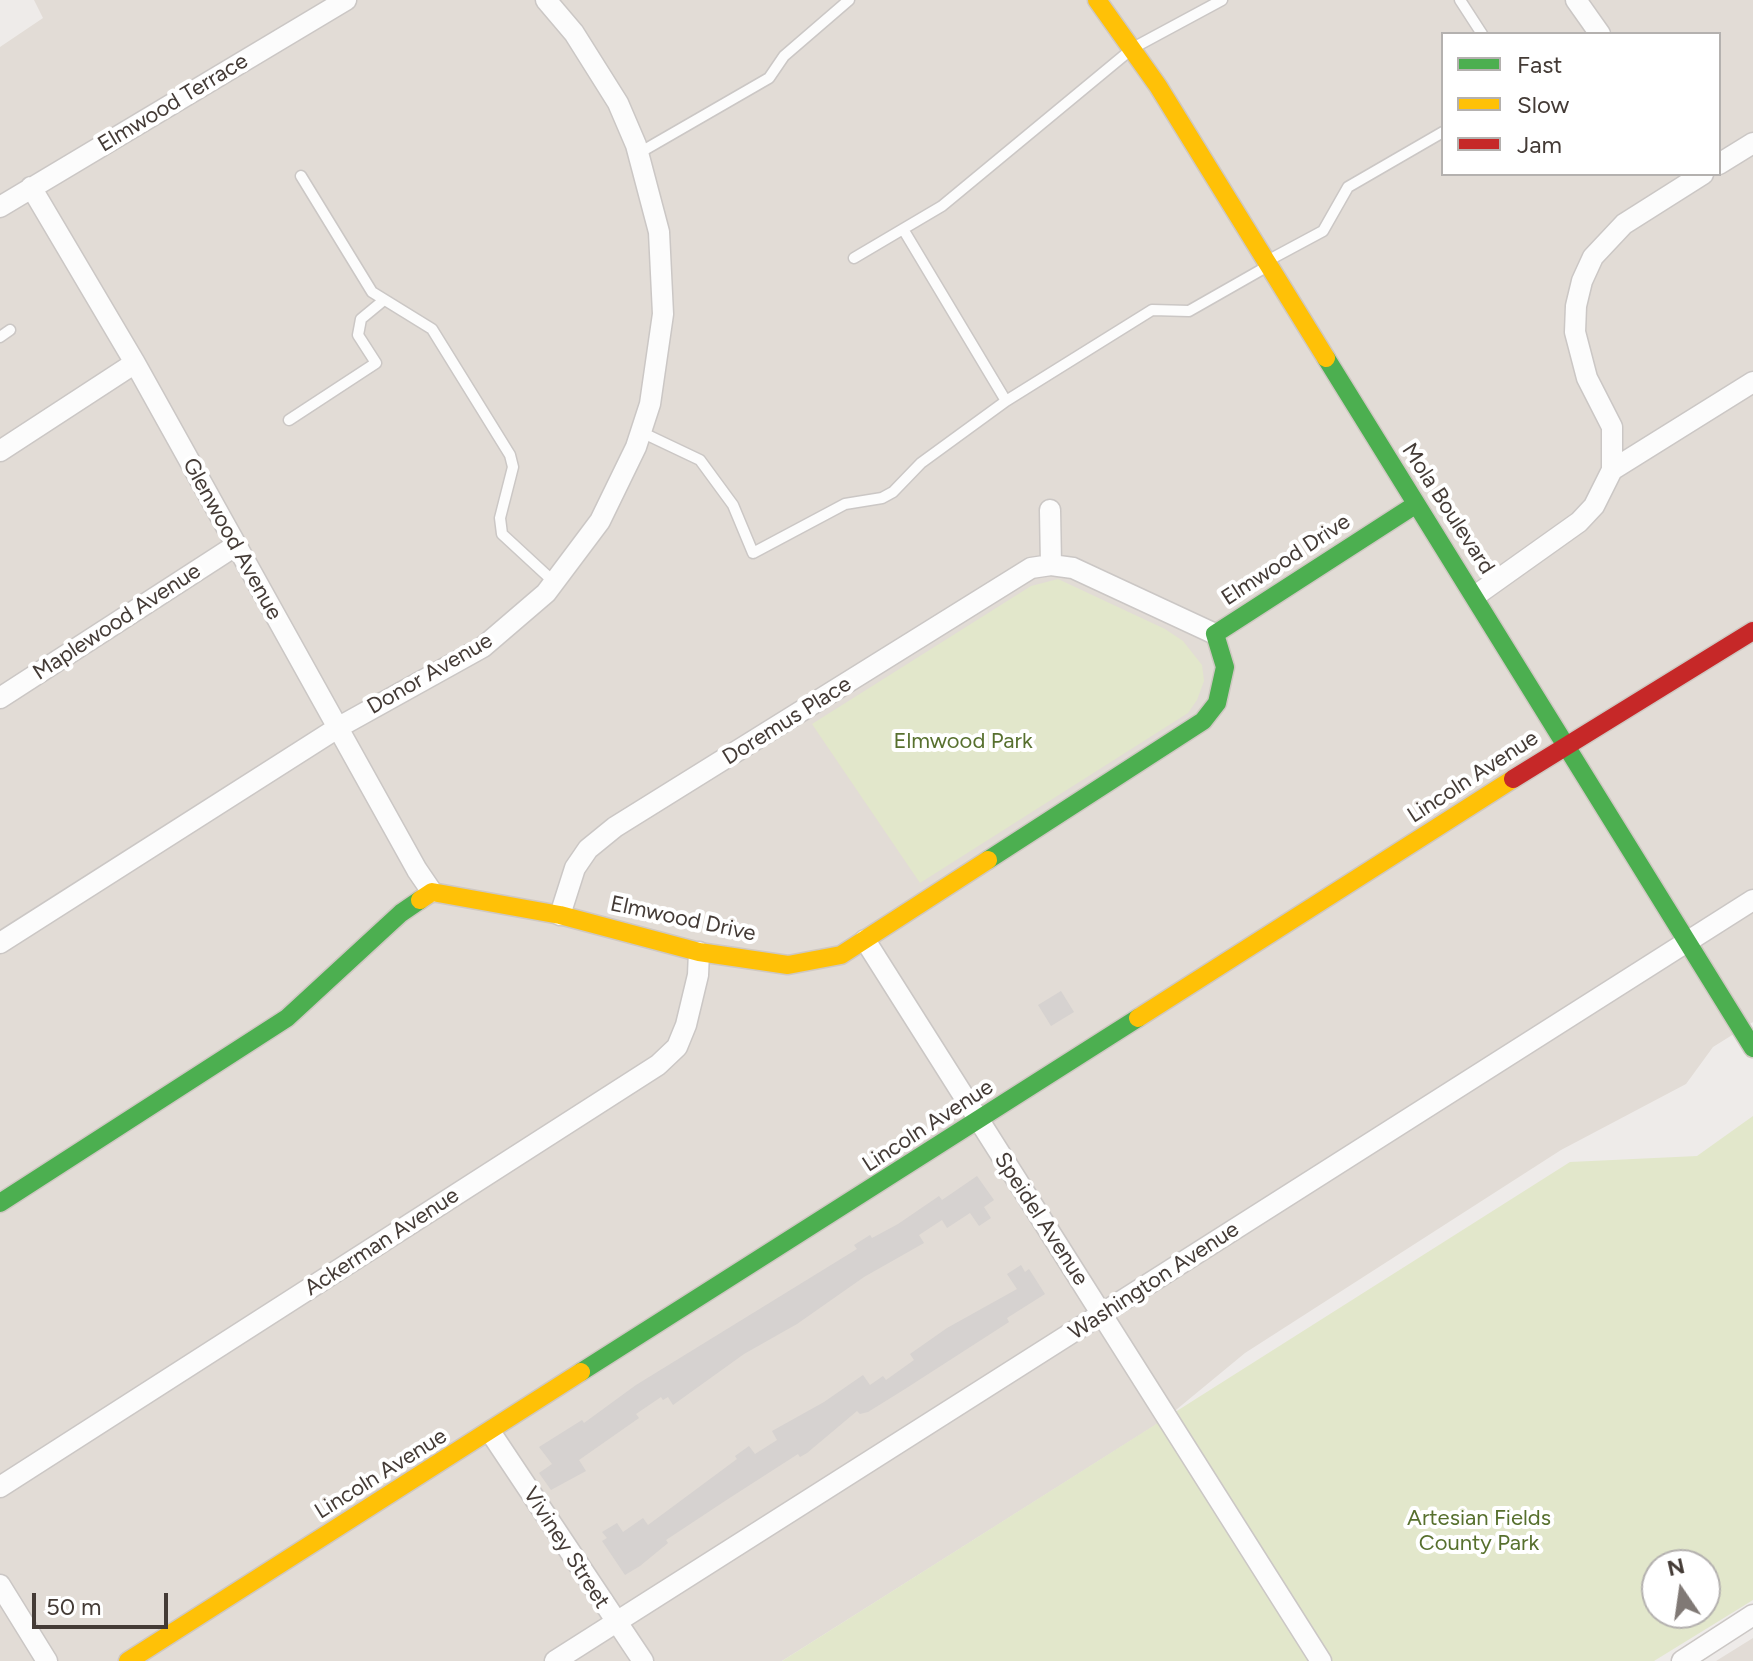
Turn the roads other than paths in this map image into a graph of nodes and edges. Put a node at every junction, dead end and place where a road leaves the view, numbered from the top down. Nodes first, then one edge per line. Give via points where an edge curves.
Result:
1 (346, 0) edge
2 (546, 0) edge
3 (849, 0) edge
4 (1097, 0) edge
5 (1222, 0) edge
6 (1460, 0) edge
7 (1576, 0) edge
8 (1481, 32) edge
9 (1599, 32) edge
10 (1133, 48) junction
11 (1441, 133) edge
12 (1753, 143) edge
13 (639, 153) junction
14 (1721, 163) edge
15 (301, 176) dead end
16 (1700, 176) edge
17 (31, 187) junction
18 (0, 207) edge
19 (903, 229) junction
20 (854, 258) dead end
21 (1268, 263) junction
22 (384, 300) junction
23 (10, 330) dead end
24 (0, 337) edge
25 (135, 363) junction
26 (1753, 382) edge
27 (1006, 401) junction
28 (289, 420) dead end
29 (641, 432) junction
30 (0, 451) edge
31 (1612, 470) junction
32 (1415, 505) junction
33 (1050, 510) dead end
34 (235, 546) junction
35 (1051, 565) junction
36 (554, 582) junction
37 (1475, 596) junction
38 (1753, 631) edge
39 (1215, 634) junction
40 (0, 698) edge
41 (339, 727) junction
42 (1565, 746) junction
43 (432, 892) junction
44 (1753, 900) edge
45 (560, 915) junction
46 (865, 940) junction
47 (1686, 941) junction
48 (0, 943) edge
49 (699, 952) junction
50 (1753, 1048) edge
51 (979, 1122) junction
52 (0, 1203) edge
53 (1102, 1314) junction
54 (491, 1433) junction
55 (0, 1487) edge
56 (0, 1585) edge
57 (1753, 1615) edge
58 (616, 1624) junction
59 (47, 1661) edge
60 (128, 1661) edge
61 (555, 1661) edge
62 (643, 1661) edge
63 (1321, 1661) edge
64 (1682, 1661) edge

1 - 17 street, Elmwood Terrace
2 - 13 street, Donor Avenue via 600,70
3 - 13 lane via 784,56 769,78
4 - 10 street, Mola Boulevard
5 - 10 lane
6 - 8 lane
7 - 9 street
10 - 19 lane via 942,206
10 - 21 street, Mola Boulevard
11 - 21 lane via 1348,187 1323,231
12 - 14 street
13 - 29 street, Donor Avenue via 659,232 663,277 659,359
15 - 22 lane via 372,292
16 - 31 street via 1624,224 1593,257 1582,281 1575,332 1587,378 1612,427
17 - 18 street, Elmwood Terrace
17 - 25 street, Glenwood Avenue
19 - 20 lane
19 - 27 lane
21 - 27 lane via 1189,311 1152,310
21 - 32 street, Mola Boulevard
22 - 28 lane via 361,319 358,335 376,363
22 - 36 lane via 432,329 510,455 513,467 500,518 502,534
23 - 24 lane
25 - 30 street
25 - 34 street, Glenwood Avenue
26 - 31 street
27 - 29 lane via 921,463 893,492 845,504 753,553 733,505 700,460
29 - 36 street, Donor Avenue via 600,521
31 - 37 street via 1594,506 1579,522
32 - 37 street, Mola Boulevard
32 - 39 street, Elmwood Drive
33 - 35 street
34 - 40 street, Maplewood Avenue
34 - 41 street, Glenwood Avenue
35 - 39 street via 1073,568
35 - 45 street, Doremus Place via 1031,568 615,827 575,868
36 - 41 street, Donor Avenue via 483,647
37 - 42 street, Mola Boulevard
38 - 42 street, Lincoln Avenue
39 - 46 street, Elmwood Drive via 1225,667 1217,703 1203,721
41 - 43 street, Glenwood Avenue
41 - 48 street, Donor Avenue
42 - 47 street, Mola Boulevard
42 - 51 street, Lincoln Avenue
43 - 45 street, Elmwood Drive
43 - 52 street via 401,913 287,1018
44 - 47 street, Washington Avenue
45 - 49 street, Elmwood Drive
46 - 49 street, Elmwood Drive via 841,955 788,965
46 - 51 street, Speidel Avenue
47 - 50 street, Mola Boulevard
47 - 53 street, Washington Avenue
49 - 55 street, Ackerman Avenue via 686,1025 677,1047 658,1065
51 - 53 street, Speidel Avenue
51 - 54 street, Lincoln Avenue
53 - 58 street, Washington Avenue
53 - 63 street, Speidel Avenue
54 - 58 street, Viviney Street
54 - 60 street, Lincoln Avenue
56 - 59 street
57 - 64 street
58 - 61 street, Washington Avenue
58 - 62 street, Viviney Street

